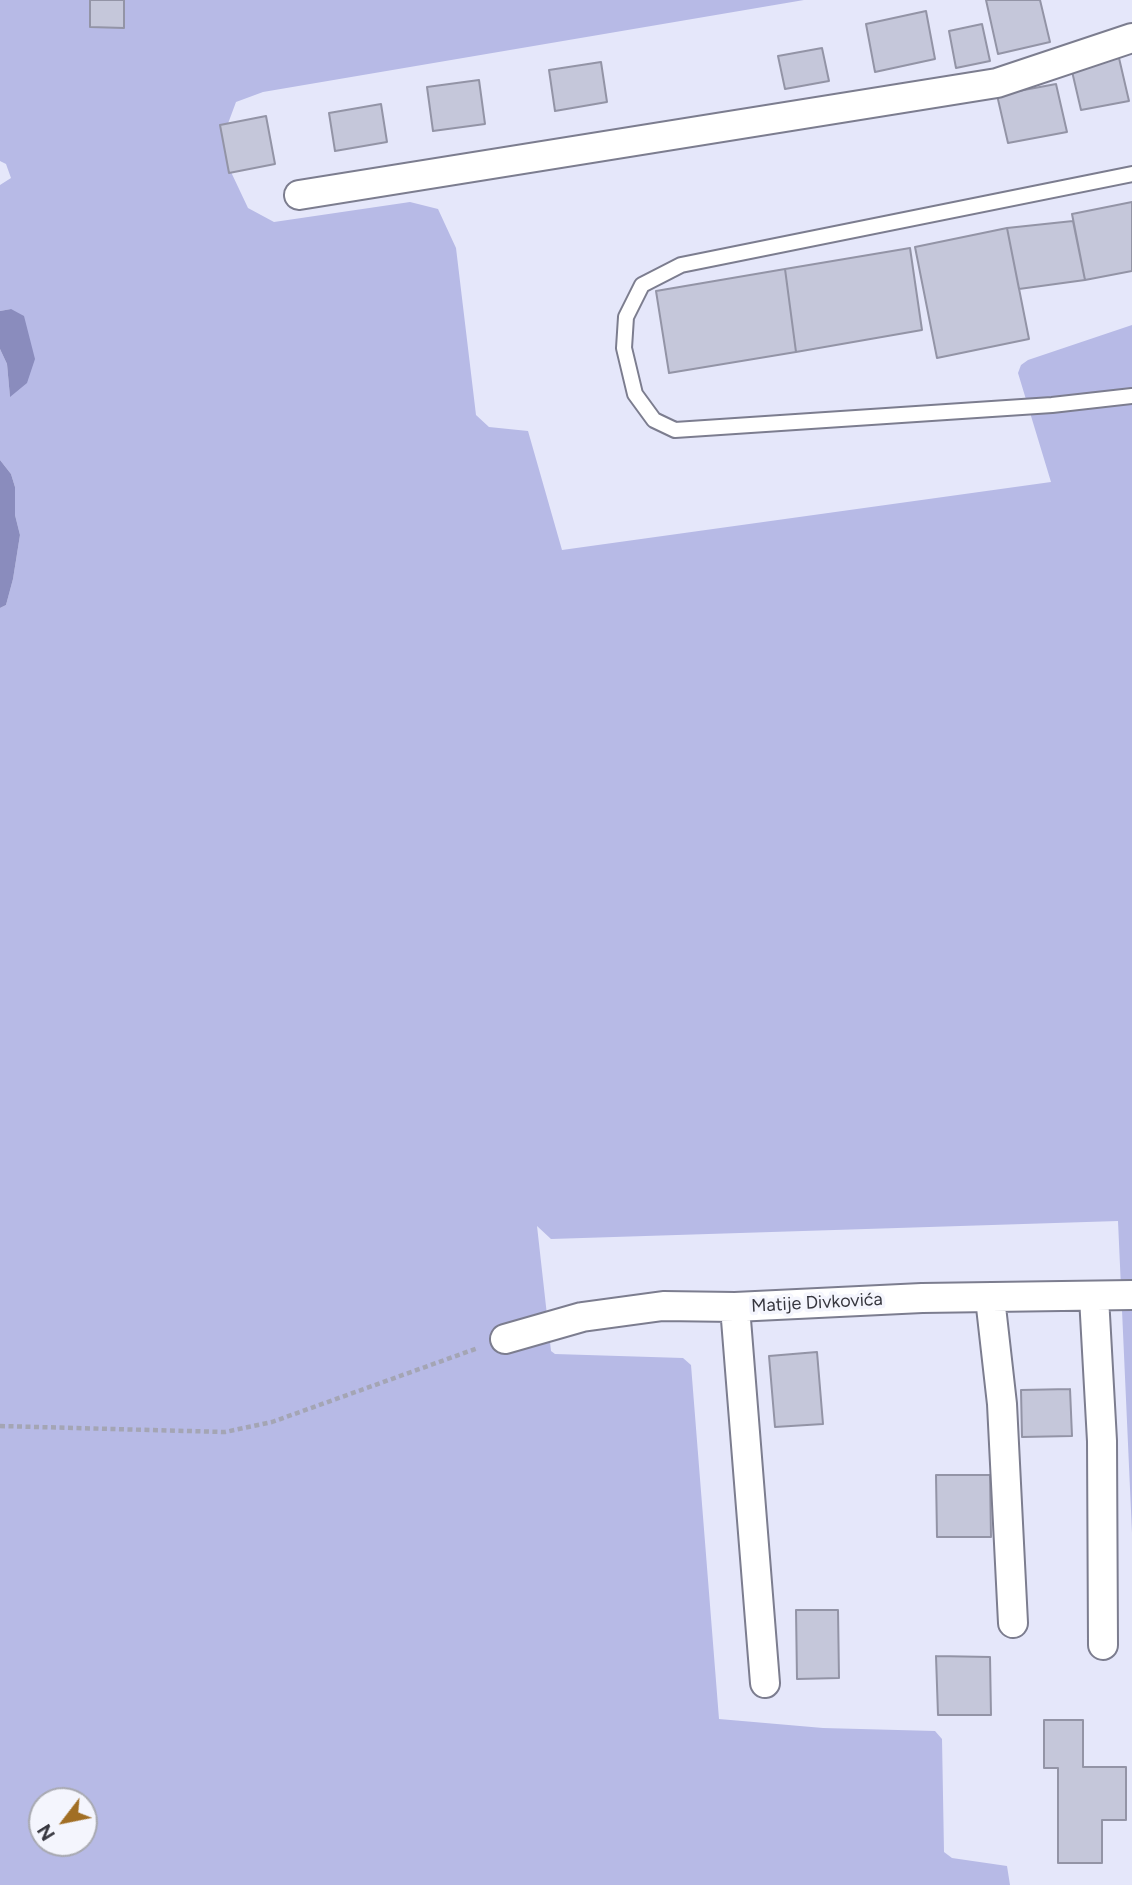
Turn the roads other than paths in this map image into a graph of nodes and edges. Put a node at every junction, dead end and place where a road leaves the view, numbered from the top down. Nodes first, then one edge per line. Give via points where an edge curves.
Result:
1 (1132, 38) edge
2 (1132, 174) edge
3 (299, 195) dead end
4 (1132, 396) edge
5 (1132, 1295) edge
6 (1094, 1297) junction
7 (990, 1298) junction
8 (735, 1307) junction
9 (505, 1339) road end
10 (1013, 1623) dead end
11 (1103, 1645) dead end
12 (765, 1683) dead end

1 - 3 street via 997,83
2 - 4 lane via 681,265 642,285 626,317 624,348 635,394 654,420 676,430
5 - 6 street, Matije Divkovića
6 - 7 street, Matije Divkovića
6 - 11 street via 1102,1441
7 - 8 street, Matije Divkovića
7 - 10 street via 1002,1404
8 - 9 street, Matije Divkovića via 663,1306 582,1317
8 - 12 street

